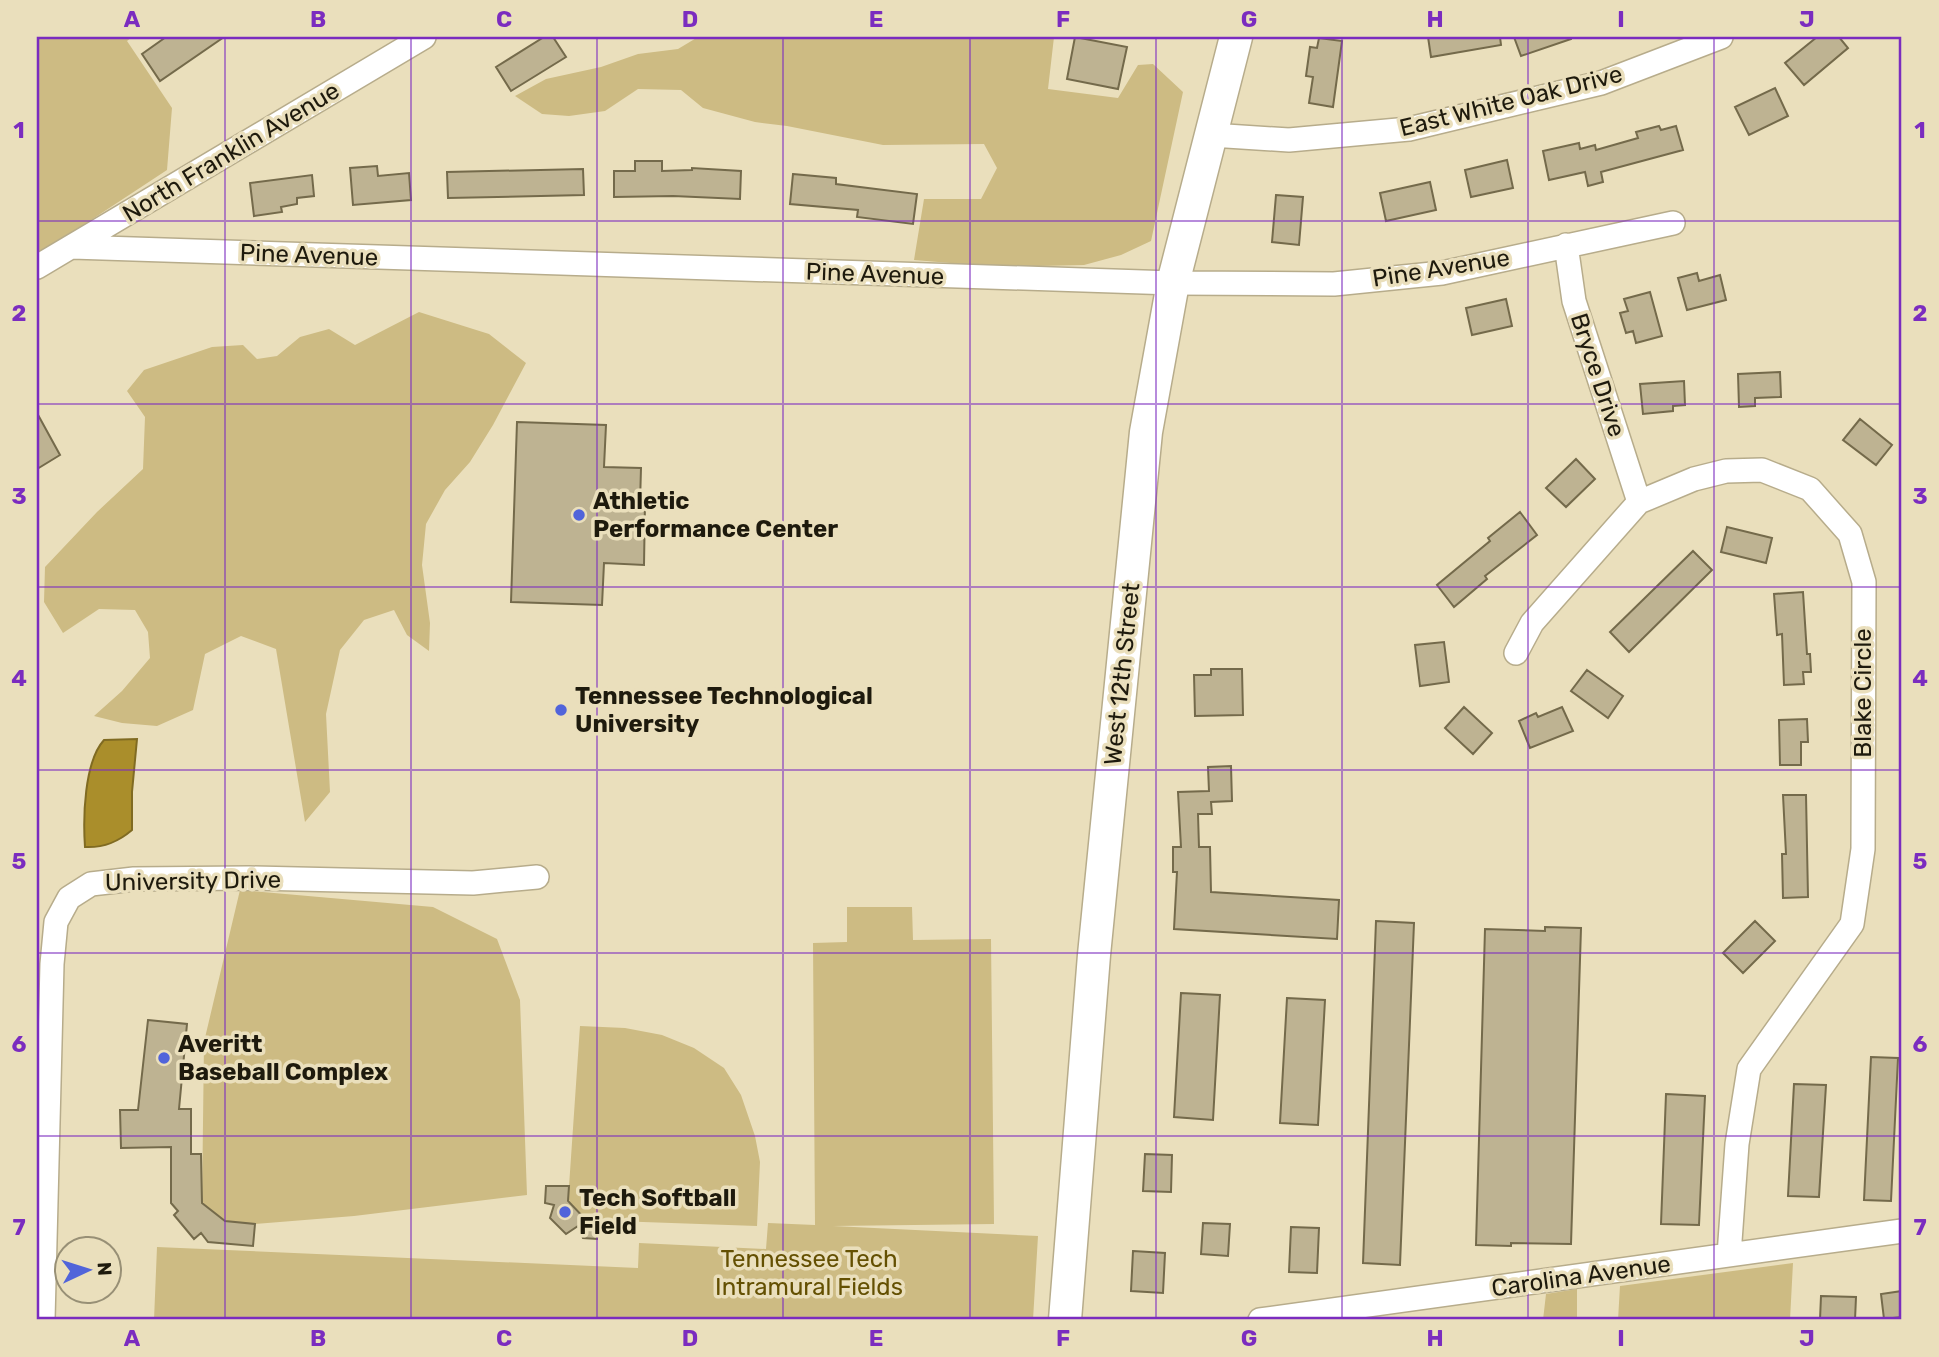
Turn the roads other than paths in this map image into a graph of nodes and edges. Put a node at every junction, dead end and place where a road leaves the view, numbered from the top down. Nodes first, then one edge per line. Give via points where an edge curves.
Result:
1 (424, 37) edge
2 (1236, 37) edge
3 (1721, 37) edge
4 (1211, 135) junction
5 (1673, 223) dead end
6 (1566, 245) junction
7 (72, 247) junction
8 (37, 267) edge
9 (1173, 284) junction
10 (1639, 502) junction
11 (1516, 653) dead end
12 (537, 877) dead end
13 (1902, 1230) edge
14 (1729, 1255) junction
15 (43, 1320) edge
16 (1065, 1320) edge
17 (1260, 1320) edge

1 - 7 street, North Franklin Avenue
2 - 4 main road, West 12th Street
3 - 4 street, East White Oak Drive via 1601,83 1409,129 1289,140
4 - 9 main road, West 12th Street
5 - 6 street, Pine Avenue
6 - 9 street, Pine Avenue via 1442,273 1334,284
6 - 10 street, Bryce Drive via 1574,302
7 - 8 street, North Franklin Avenue
7 - 9 street, Pine Avenue
9 - 16 main road, West 12th Street via 1146,432 1094,955
10 - 11 street, Blake Circle via 1532,623
10 - 14 street, Blake Circle via 1694,479 1726,471 1762,470 1810,489 1850,534 1864,582 1863,849 1852,924 1749,1069 1737,1144
12 - 15 street, University Drive via 473,883 134,879 91,884 69,898 56,922 52,964
13 - 14 street, Carolina Avenue
14 - 17 street, Carolina Avenue

